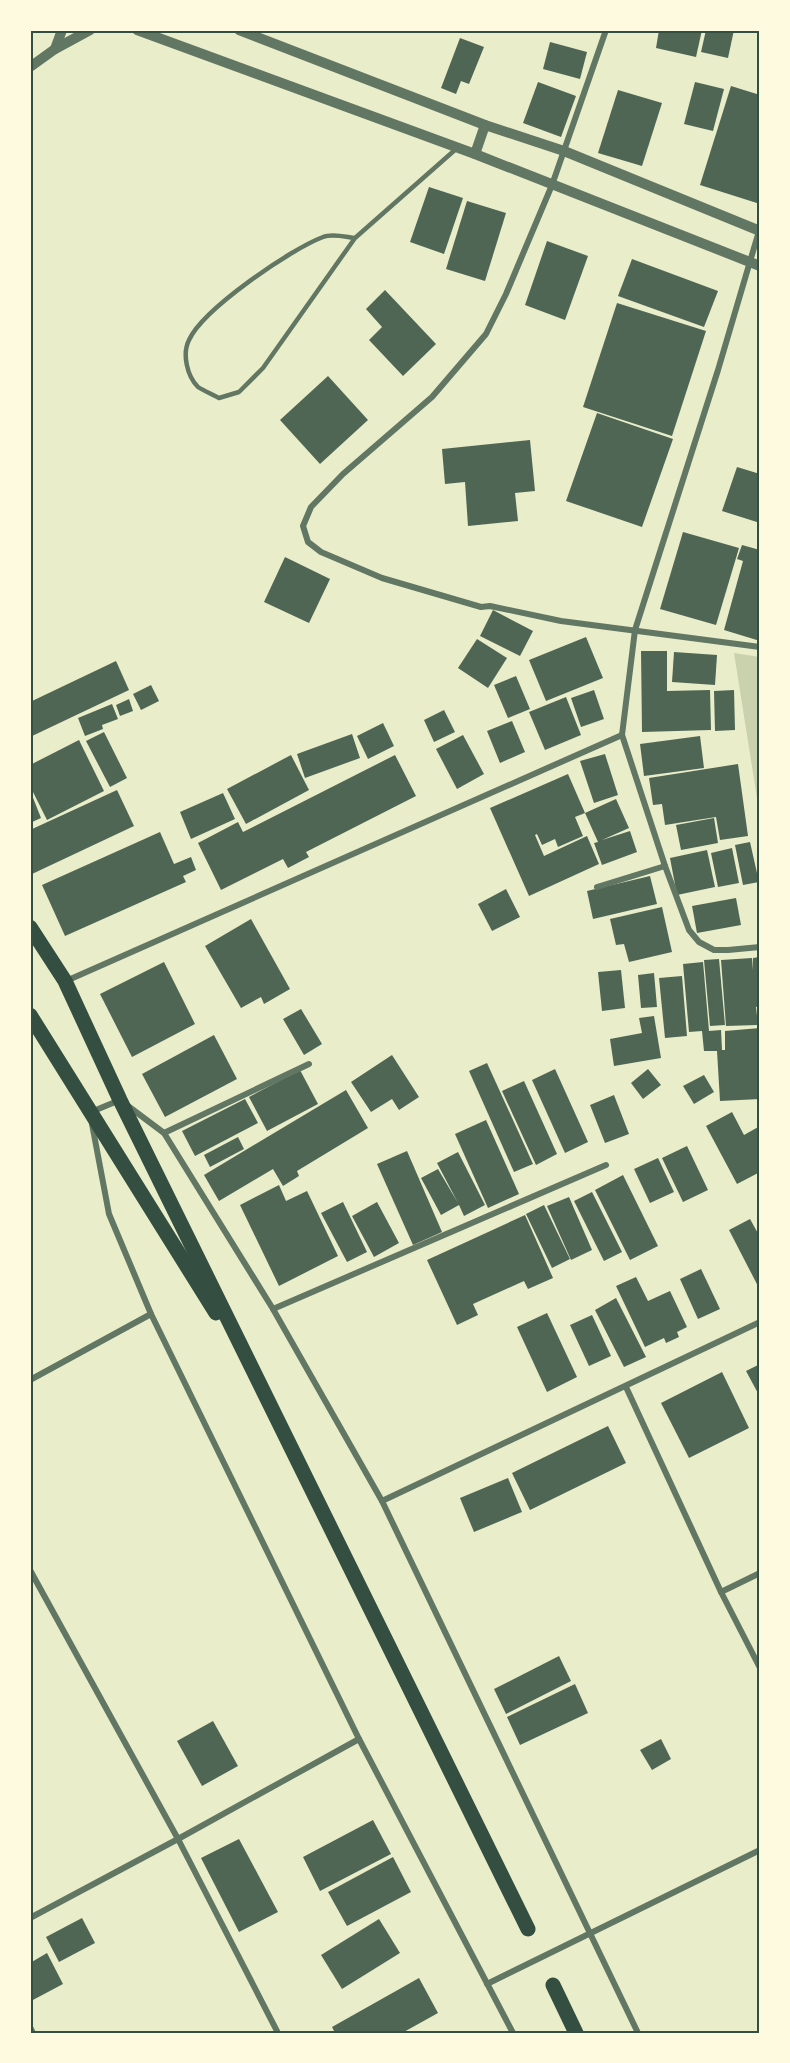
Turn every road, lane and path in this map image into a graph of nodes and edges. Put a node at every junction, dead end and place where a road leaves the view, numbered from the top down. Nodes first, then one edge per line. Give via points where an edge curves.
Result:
1 (62, 30) edge
2 (90, 30) edge
3 (138, 30) edge
4 (239, 30) edge
5 (606, 30) edge
6 (55, 49) junction
7 (30, 67) edge
8 (485, 125) junction
9 (458, 148) junction
10 (564, 151) junction
11 (475, 154) junction
12 (552, 185) junction
13 (759, 231) edge
14 (355, 238) junction
15 (749, 261) junction
16 (760, 266) edge
17 (635, 630) junction
18 (760, 647) edge
19 (622, 735) junction
20 (664, 866) junction
21 (597, 887) dead end
22 (30, 927) edge
23 (760, 947) edge
24 (65, 981) junction
25 (30, 1015) edge
26 (309, 1064) dead end
27 (120, 1100) junction
28 (90, 1113) junction
29 (164, 1133) junction
30 (606, 1165) dead end
31 (273, 1309) junction
32 (151, 1314) junction
33 (760, 1322) edge
34 (30, 1380) edge
35 (260, 1384) junction
36 (626, 1387) junction
37 (382, 1501) junction
38 (30, 1570) edge
39 (760, 1573) edge
40 (721, 1592) junction
41 (760, 1668) edge
42 (359, 1739) junction
43 (178, 1839) junction
44 (760, 1850) edge
45 (30, 1918) edge
46 (528, 1929) dead end
47 (590, 1932) junction
48 (488, 1984) junction
49 (553, 1985) dead end
50 (30, 2028) edge
51 (33, 2033) edge
52 (278, 2033) edge
53 (513, 2033) edge
54 (576, 2033) edge
55 (638, 2033) edge

1 - 6 street
2 - 6 street
3 - 9 street
4 - 8 street
5 - 10 street
6 - 7 street
8 - 10 street
8 - 11 street
9 - 11 street
9 - 14 lane
10 - 12 street
10 - 13 street
11 - 12 street
12 - 15 street
12 - 17 street via 486,334 432,397 311,507 303,526 308,542 321,552 382,578 481,607
13 - 15 street
14 - 14 lane via 326,235 290,254 203,319 188,341 186,366 198,386 219,398 239,392 263,368
15 - 16 street
15 - 17 street
17 - 18 street
17 - 19 street
19 - 20 street
19 - 24 street
20 - 21 street
20 - 23 street via 689,930 699,942 714,950
22 - 24 main road
24 - 27 main road
25 - 28 main road
26 - 29 street
27 - 28 street
27 - 29 street
27 - 35 main road
28 - 32 street via 110,1214
28 - 35 main road
29 - 31 street
30 - 31 street
31 - 37 street
32 - 34 street
32 - 42 street
33 - 36 street
35 - 46 main road
36 - 37 street
36 - 40 street
37 - 47 street
38 - 43 street
39 - 40 street
40 - 41 street
42 - 43 street
42 - 48 street
43 - 45 street
43 - 52 street
44 - 47 street
47 - 48 street
47 - 55 street
48 - 53 street
49 - 54 main road
50 - 51 street

